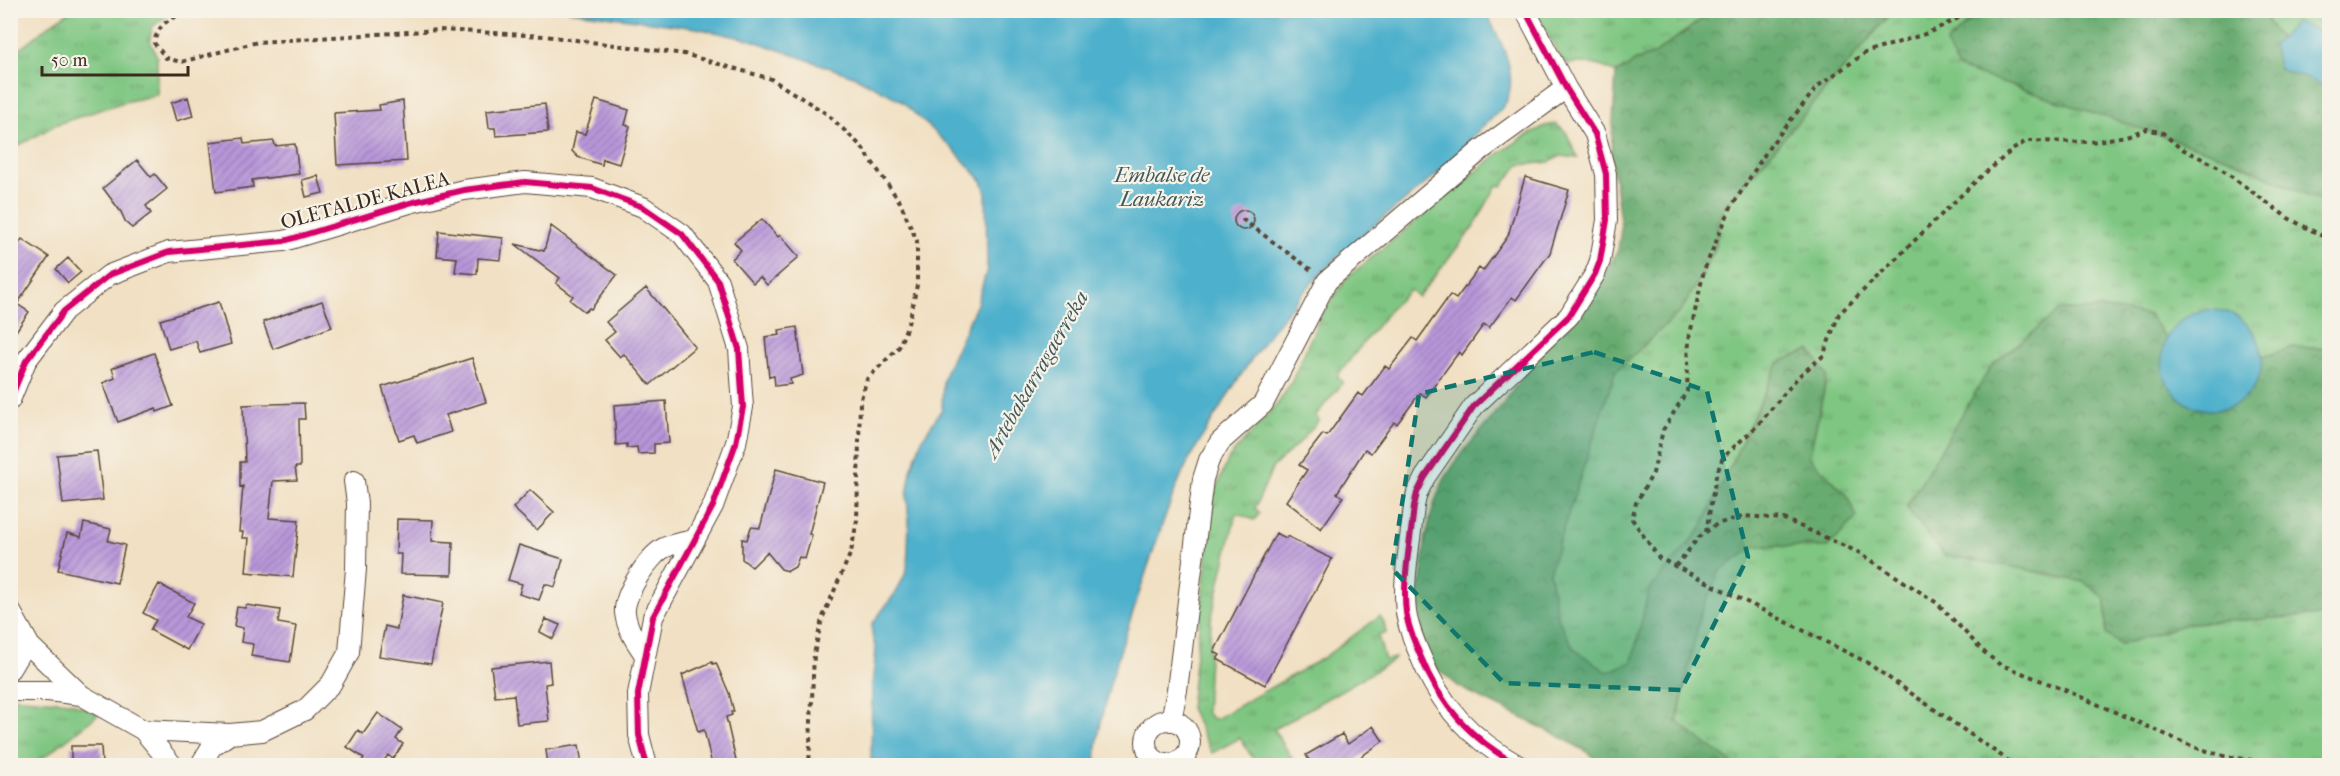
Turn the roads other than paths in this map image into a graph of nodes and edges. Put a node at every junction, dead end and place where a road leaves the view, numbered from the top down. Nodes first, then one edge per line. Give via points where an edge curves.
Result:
1 (1525, 10) edge
2 (1566, 88) junction
3 (10, 400) edge
4 (354, 481) dead end
5 (694, 540) junction
6 (10, 610) edge
7 (22, 633) junction
8 (645, 655) junction
9 (10, 669) edge
10 (10, 691) edge
11 (81, 695) junction
12 (1171, 720) junction
13 (142, 730) junction
14 (230, 734) junction
15 (1160, 764) edge
16 (173, 765) edge
17 (201, 765) edge
18 (647, 765) edge
19 (1519, 765) edge

1 - 2 street
2 - 12 street via 1480,150 1327,281 1263,404 1220,442 1203,479
2 - 19 street via 1595,134 1606,174 1607,220 1600,261 1569,316 1474,405 1425,477 1414,506 1405,597 1411,634 1434,689 1493,751
3 - 5 street, OLETALDE KALEA via 26,361 64,311 109,275 169,252 284,240 464,190 525,182 592,188 643,207 682,234 718,281 739,349 743,407 736,443 713,506
4 - 14 street via 356,569 349,651 331,684 305,710 262,731
5 - 8 street, OLETALDE KALEA via 652,617
5 - 8 street via 654,554 627,601 630,631
6 - 7 street
7 - 9 street via 20,654
7 - 11 street via 30,646
8 - 18 street, OLETALDE KALEA via 638,694 639,735
10 - 11 street
11 - 13 street
12 - 15 street via 1155,725 1147,738 1148,753
12 - 15 street via 1186,729 1190,748 1178,762
13 - 14 street
13 - 16 street
14 - 17 street via 212,746

